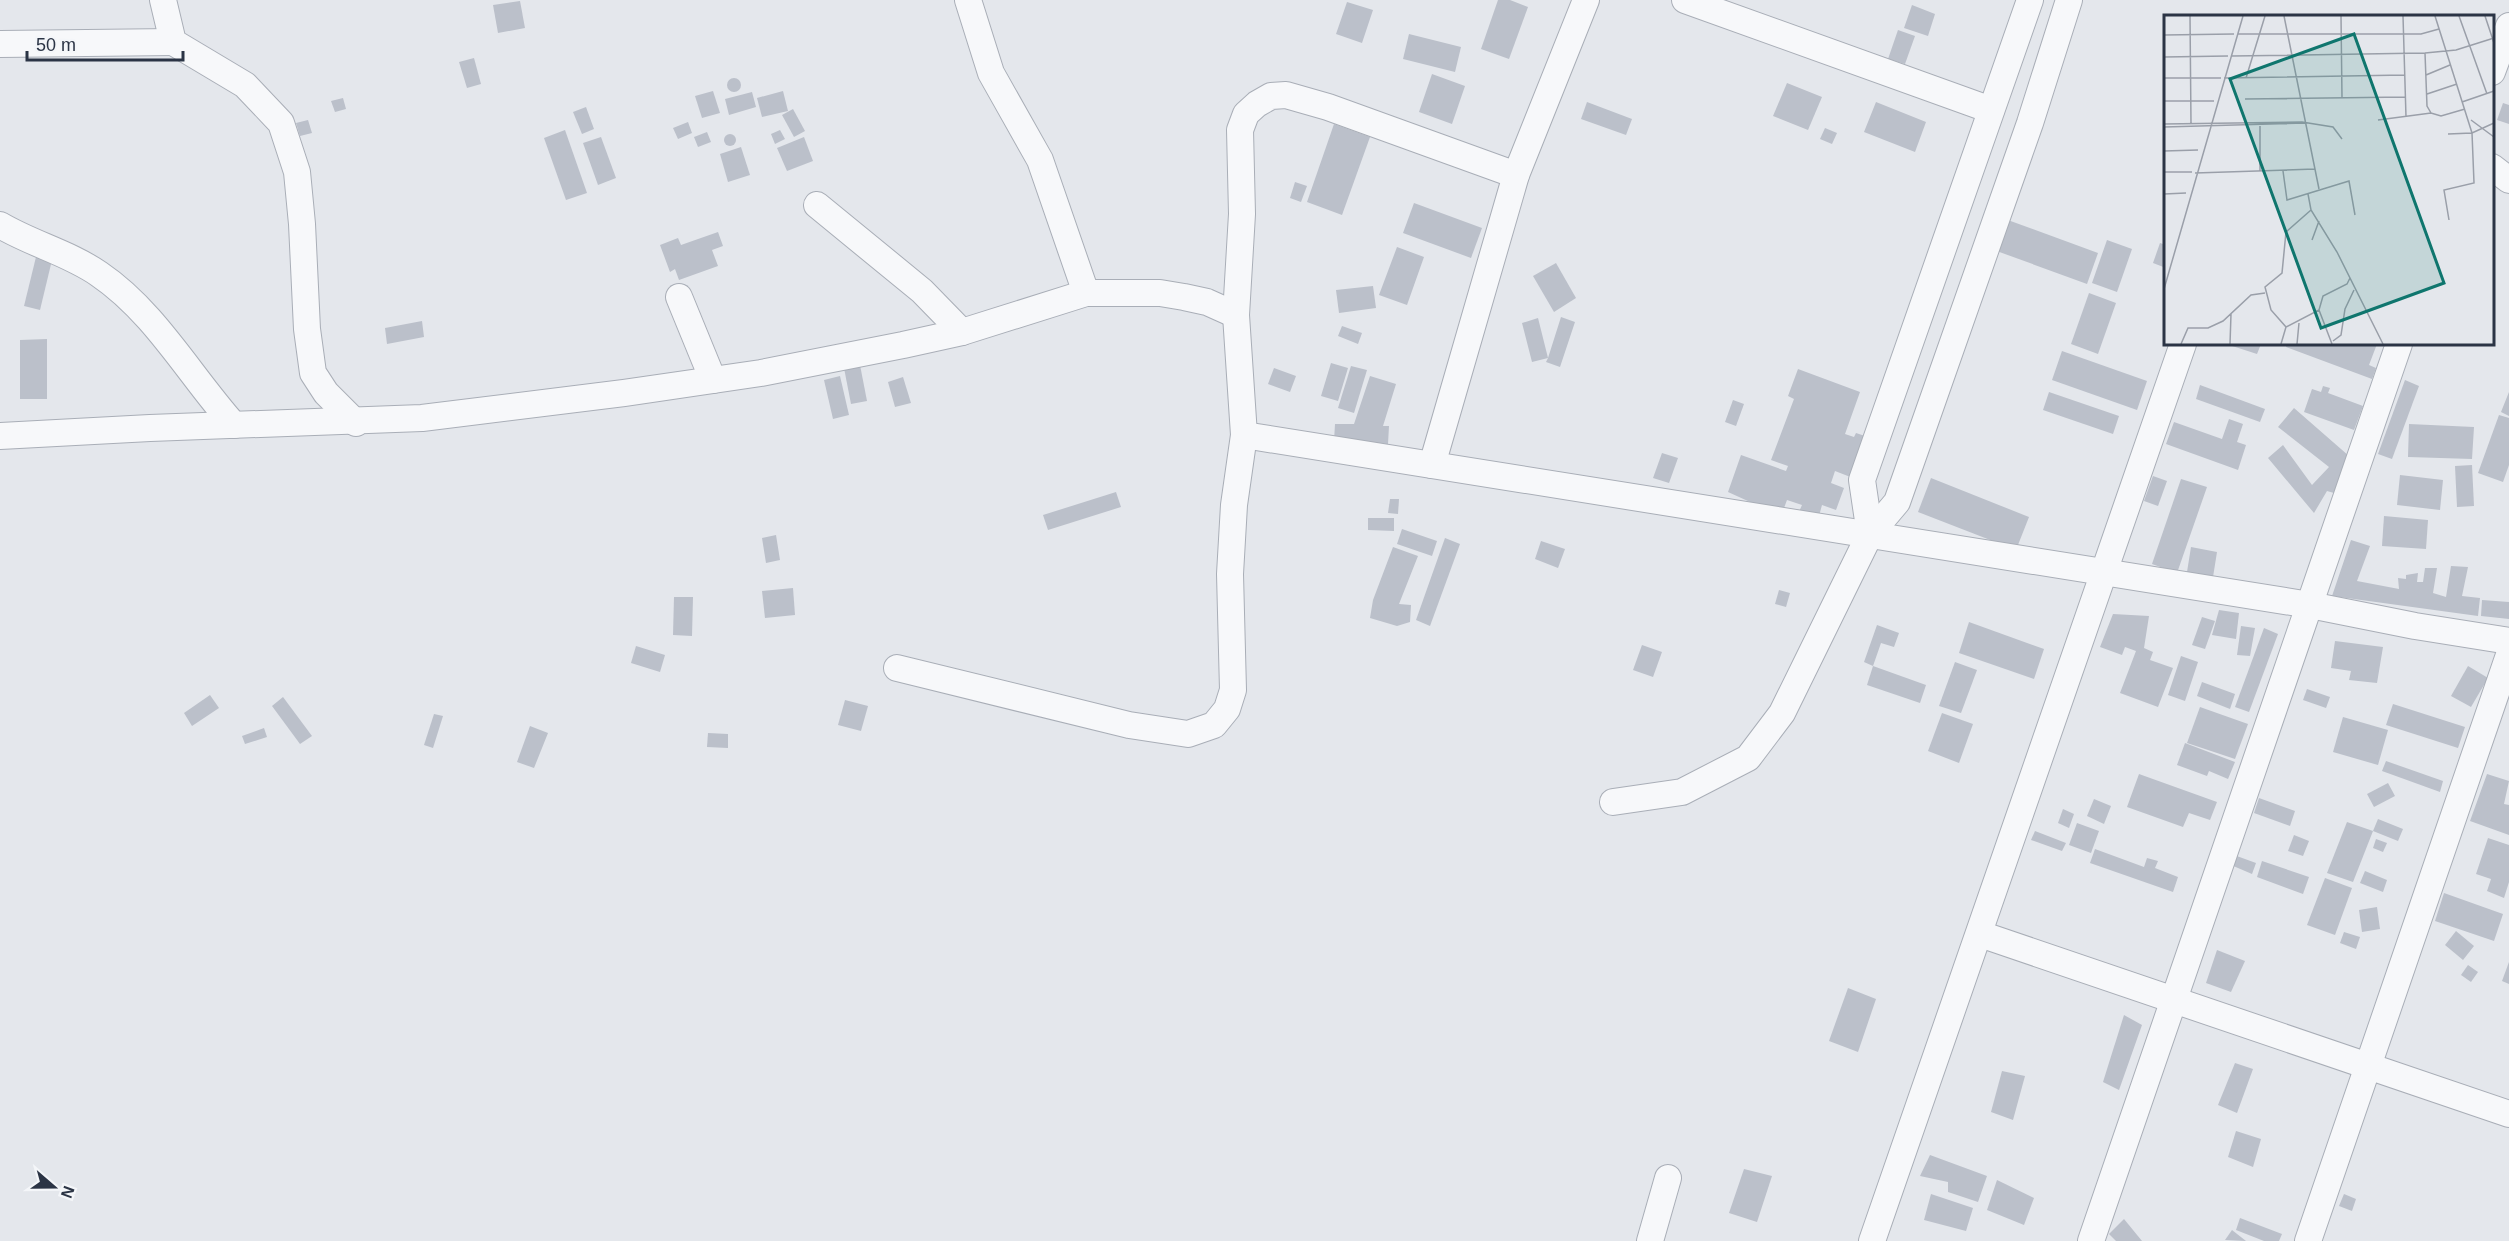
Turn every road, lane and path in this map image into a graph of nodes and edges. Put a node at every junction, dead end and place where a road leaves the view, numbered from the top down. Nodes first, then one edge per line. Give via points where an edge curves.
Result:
1 (163, 0) edge
2 (968, 0) edge
3 (1586, 0) edge
4 (1685, 0) edge
5 (2030, 0) edge
6 (2069, 0) edge
7 (2509, 26) edge
8 (173, 42) junction
9 (0, 44) edge
10 (2494, 69) edge
11 (1991, 110) junction
12 (2494, 168) edge
13 (1516, 175) junction
14 (2509, 180) edge
15 (817, 205) dead end
16 (0, 225) edge
17 (1086, 292) junction
18 (679, 297) dead end
19 (1236, 315) junction
20 (962, 332) junction
21 (2183, 345) edge
22 (2399, 345) edge
23 (713, 380) junction
24 (356, 423) junction
25 (234, 425) junction
26 (1244, 435) junction
27 (0, 436) edge
28 (1432, 465) junction
29 (1870, 534) junction
30 (2103, 574) junction
31 (2310, 605) junction
32 (2509, 641) edge
33 (2509, 655) edge
34 (897, 668) dead end
35 (1613, 802) dead end
36 (1980, 934) junction
37 (2174, 1002) junction
38 (2369, 1065) junction
39 (2509, 1114) edge
40 (1668, 1178) dead end
41 (1650, 1241) edge
42 (1872, 1241) edge
43 (2091, 1241) edge
44 (2308, 1241) edge

1 - 8 street
2 - 17 street via 991,73 1040,160
3 - 13 street
4 - 11 street
5 - 11 street
6 - 29 street via 1897,502
7 - 10 street
8 - 9 street
8 - 24 street via 245,85 281,123 297,172 307,329 314,373 326,393
11 - 29 street via 1862,480
12 - 14 street
13 - 19 street via 1328,107 1286,95 1271,96 1246,114 1240,130 1242,214
13 - 28 street
15 - 20 street via 905,277
16 - 25 street via 99,274 134,303
17 - 19 street via 1160,293 1206,302
17 - 20 street
18 - 23 street
19 - 26 street
20 - 23 street
21 - 30 street
22 - 31 street
23 - 24 street
24 - 25 street
25 - 27 street
26 - 28 street
26 - 34 street via 1234,504 1230,574 1233,690 1227,709 1214,725 1188,734 1129,725
28 - 29 street
29 - 30 street
29 - 35 street via 1782,713 1748,758 1682,792
30 - 31 street
30 - 36 street
31 - 32 street
31 - 37 street
33 - 38 street
36 - 37 street
36 - 42 street
37 - 38 street
37 - 43 street
38 - 39 street
38 - 44 street
40 - 41 street

